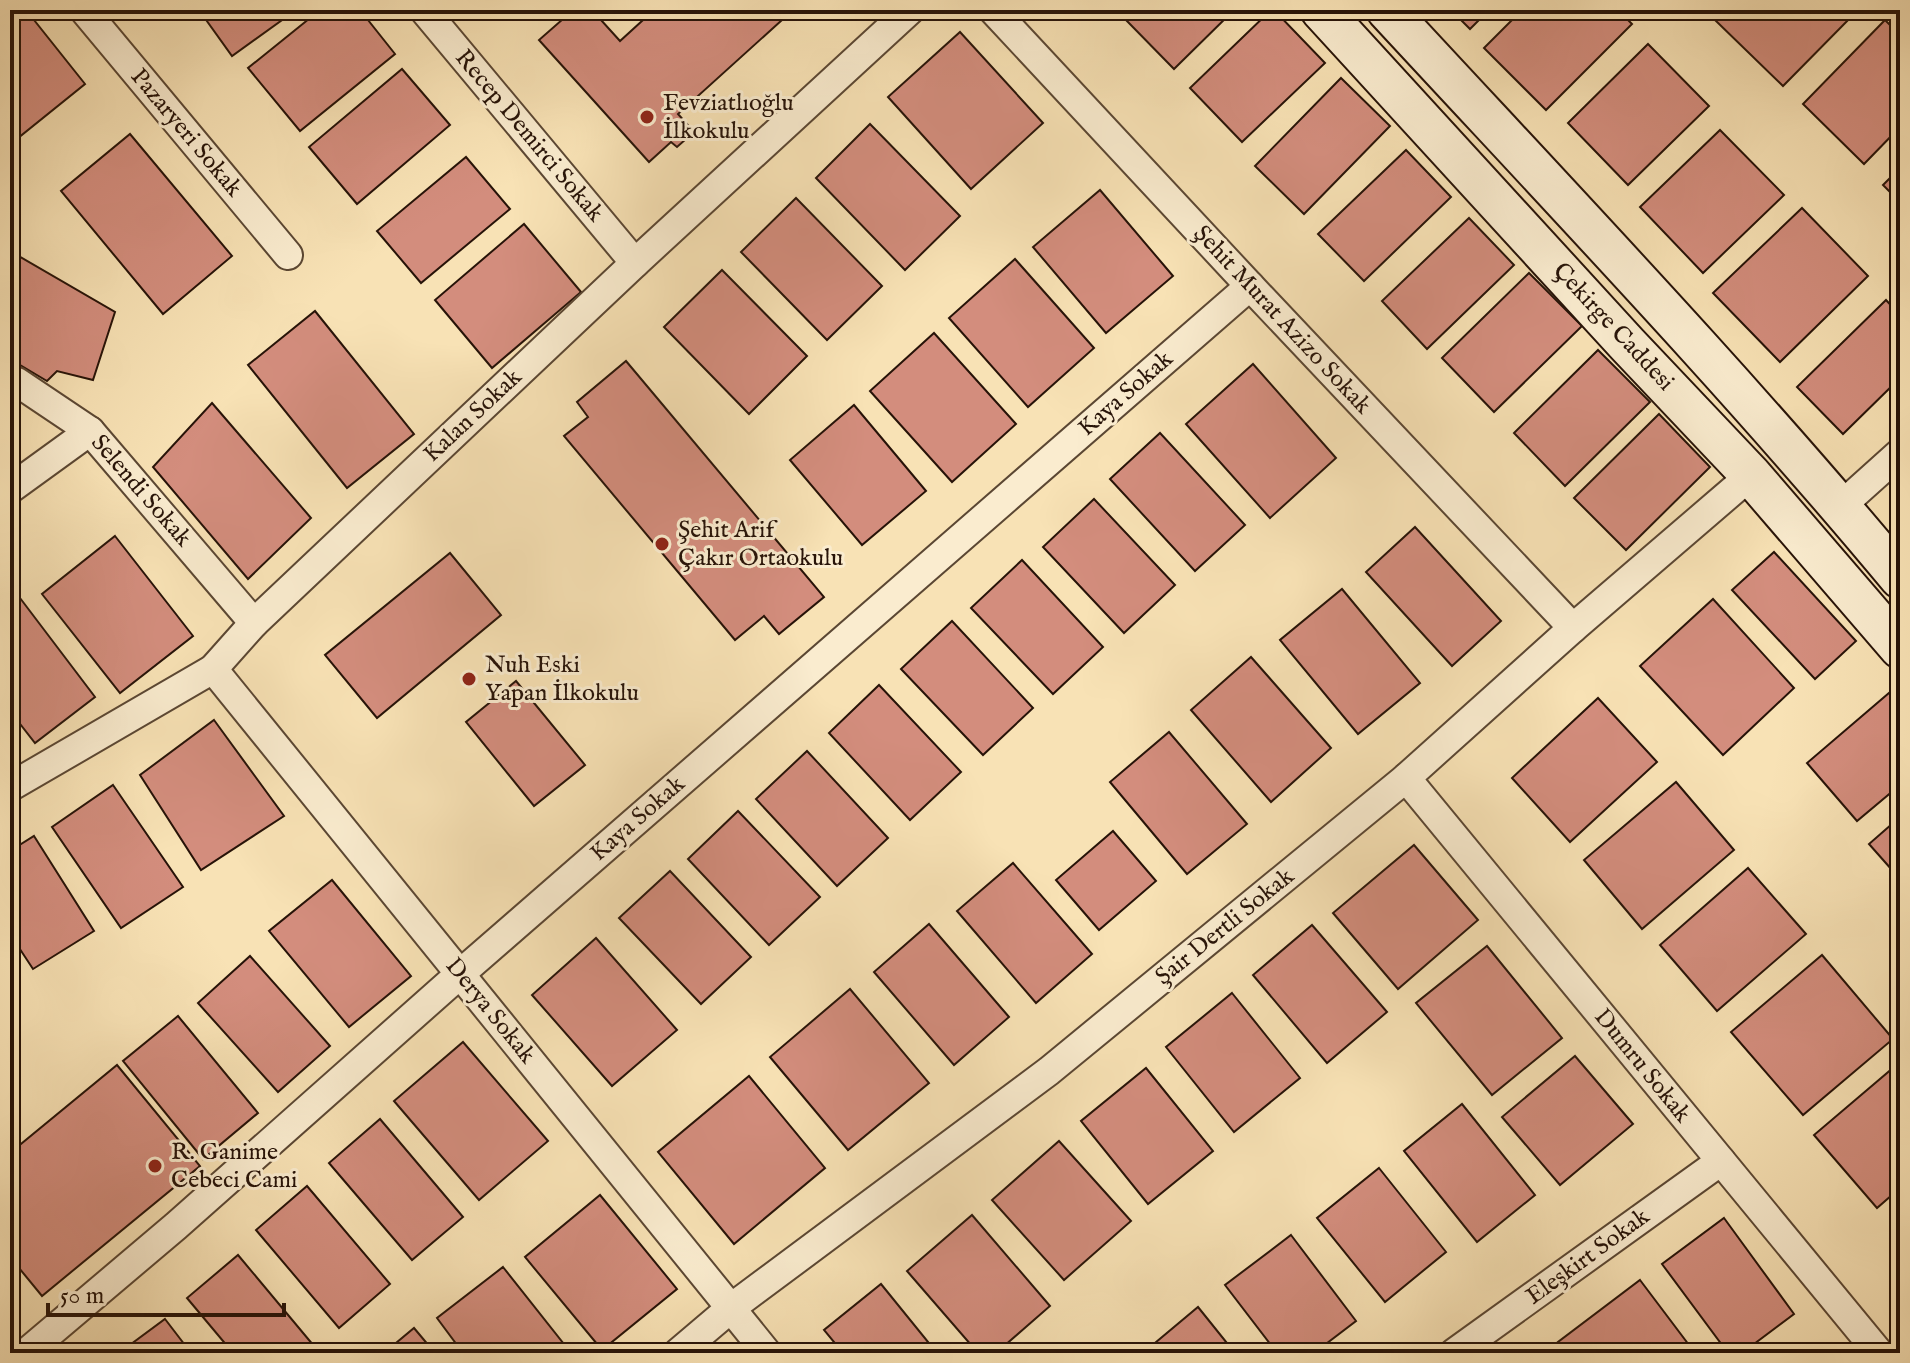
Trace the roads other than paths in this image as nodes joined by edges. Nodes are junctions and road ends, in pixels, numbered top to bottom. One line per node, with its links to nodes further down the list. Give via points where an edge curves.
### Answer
1 (84, 10): 7 (street, Pazaryeri Sokak)
2 (424, 10): 8 (street, Recep Demirci Sokak)
3 (910, 10): 8 (street, Kalan Sokak)
4 (993, 10): 9 (street, Şehit Murat Azizo Sokak)
5 (1321, 10): 13 (main road, Çekirge Caddesi)
6 (1387, 10): 15 (main road, Çekirge Caddesi)
7 (288, 255)
8 (635, 263): 17 (street, Kalan Sokak)
9 (1250, 286): 18 (street, Şehit Murat Azizo Sokak); 23 (street, Kaya Sokak)
10 (10, 379): 11 (street, Selendi Sokak)
11 (90, 431): 14 (street); 17 (street, Selendi Sokak)
12 (1900, 453): 15 (street)
13 (1751, 475): 18 (street, Şair Dertli Sokak); 19 (main road, Çekirge Caddesi)
14 (10, 489)
15 (1841, 506): 16 (main road, Çekirge Caddesi)
16 (1900, 578)
17 (254, 623): 20 (street, Kalan Sokak)
18 (1573, 628): 21 (street, Şair Dertli Sokak)
19 (1900, 648)
20 (213, 669): 22 (street, Kalan Sokak); 23 (street, Derya Sokak)
21 (1406, 778): 24 (street, Dumru Sokak); 25 (street, Şair Dertli Sokak, via 1049,1071)
22 (10, 787)
23 (460, 974): 25 (street, Derya Sokak); 26 (street, Kaya Sokak)
24 (1721, 1161): 29 (street, Eleşkirt Sokak); 30 (street, Dumru Sokak)
25 (731, 1308): 27 (street, Şair Dertli Sokak); 28 (street, Derya Sokak)
26 (26, 1353)
27 (678, 1353)
28 (767, 1353)
29 (1454, 1353)
30 (1879, 1353)

